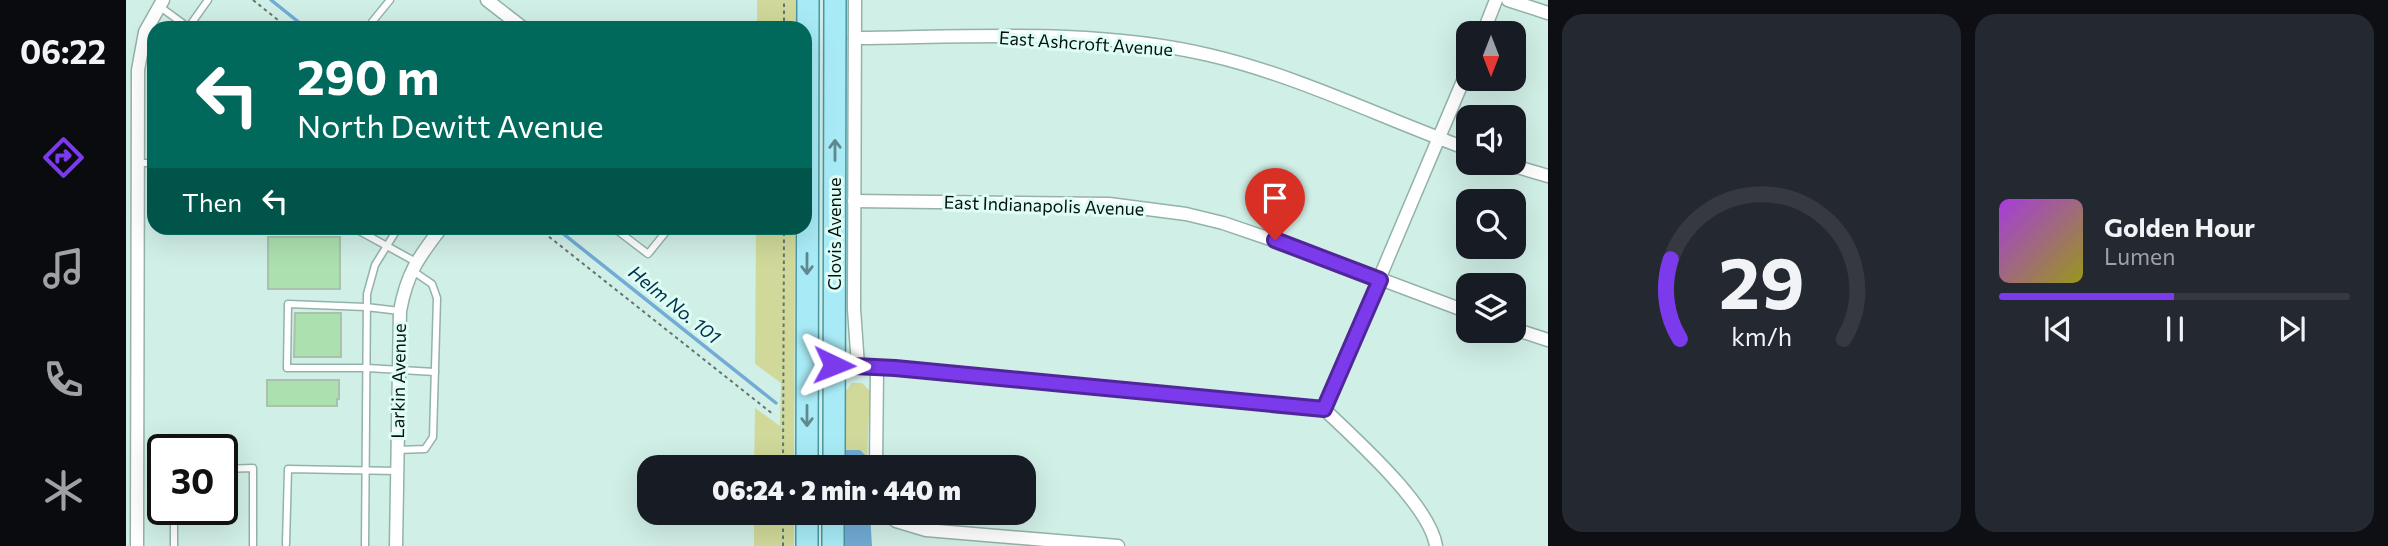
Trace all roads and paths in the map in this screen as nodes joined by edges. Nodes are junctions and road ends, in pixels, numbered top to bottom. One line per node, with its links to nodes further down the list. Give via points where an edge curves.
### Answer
1 (208, 0): 15 (lane)
2 (253, 0): 16 (path)
3 (390, 0): 17 (lane)
4 (487, 0): 18 (street)
5 (784, 0): 19 (path)
6 (808, 0): 20 (main road, Clovis Avenue, one-way to 20)
7 (835, 0): 49 (main road, Clovis Avenue, one-way to 7)
8 (855, 0): 22 (street)
9 (1496, 0): 21 (street)
10 (1508, 0): 12 (street)
11 (161, 3): 13 (street); 14 (lane)
12 (1548, 13)
13 (151, 21)
14 (180, 21)
15 (193, 21)
16 (279, 21)
17 (373, 21)
18 (514, 21)
19 (784, 21)
20 (808, 21)
21 (1488, 21)
22 (855, 38): 25 (street, East Ashcroft Avenue, via 1046,37 1169,47 1261,69); 31 (street)
23 (147, 47): 27 (street, via 138,70)
24 (1459, 91): 25 (street)
25 (1440, 139): 26 (street, East Ashcroft Avenue); 42 (street)
26 (1456, 145)
27 (137, 163): 28 (lane); 71 (street)
28 (147, 163)
29 (1526, 170): 30 (street)
30 (1548, 176)
31 (854, 201): 42 (street, East Indianapolis Avenue, via 1070,202 1152,208 1223,223); 50 (street)
32 (367, 235): 40 (lane)
33 (393, 235): 40 (lane)
34 (436, 235): 41 (street, Larkin Avenue)
35 (547, 235): 56 (path)
36 (623, 235): 37 (lane, via 648,254)
37 (663, 235)
38 (784, 235): 58 (path)
39 (807, 235): 48 (main road, Clovis Avenue, one-way to 48)
40 (386, 245): 41 (lane); 43 (lane, via 375,265)
41 (413, 266): 45 (street, Larkin Avenue); 54 (lane, via 428,279 437,298)
42 (1380, 280): 44 (street, East Indianapolis Avenue); 55 (street)
43 (366, 307): 45 (lane); 52 (lane); 52 (lane, via 288,304 287,368)
44 (1456, 308)
45 (400, 311): 53 (street, Larkin Avenue)
46 (1526, 333): 47 (street)
47 (1548, 340)
48 (807, 365): 49 (street); 59 (main road, Clovis Avenue, one-way to 59)
49 (834, 365): 50 (street); 60 (main road, Clovis Avenue)
50 (858, 366): 51 (street)
51 (877, 367): 55 (street); 61 (street)
52 (367, 368): 53 (lane); 63 (lane)
53 (398, 369): 54 (lane); 57 (street, Larkin Avenue)
54 (435, 372): 57 (lane, via 433,437 425,449)
55 (1324, 409): 80 (street, via 1408,494)
56 (774, 415)
57 (397, 450): 64 (street, Larkin Avenue)
58 (783, 455)
59 (807, 455)
60 (834, 455)
61 (876, 455)
62 (238, 468): 73 (lane, via 253,468)
63 (366, 471): 64 (lane); 70 (lane, via 288,469); 74 (lane)
64 (397, 471): 75 (street, Larkin Avenue)
65 (174, 525): 72 (lane)
66 (783, 525): 76 (path)
67 (807, 525): 77 (main road)
68 (834, 525): 78 (main road)
69 (909, 525): 79 (street)
70 (286, 544)
71 (136, 546)
72 (174, 546)
73 (253, 546)
74 (365, 546)
75 (396, 546)
76 (783, 546)
77 (807, 546)
78 (833, 546)
79 (1118, 546)
80 (1436, 546)

